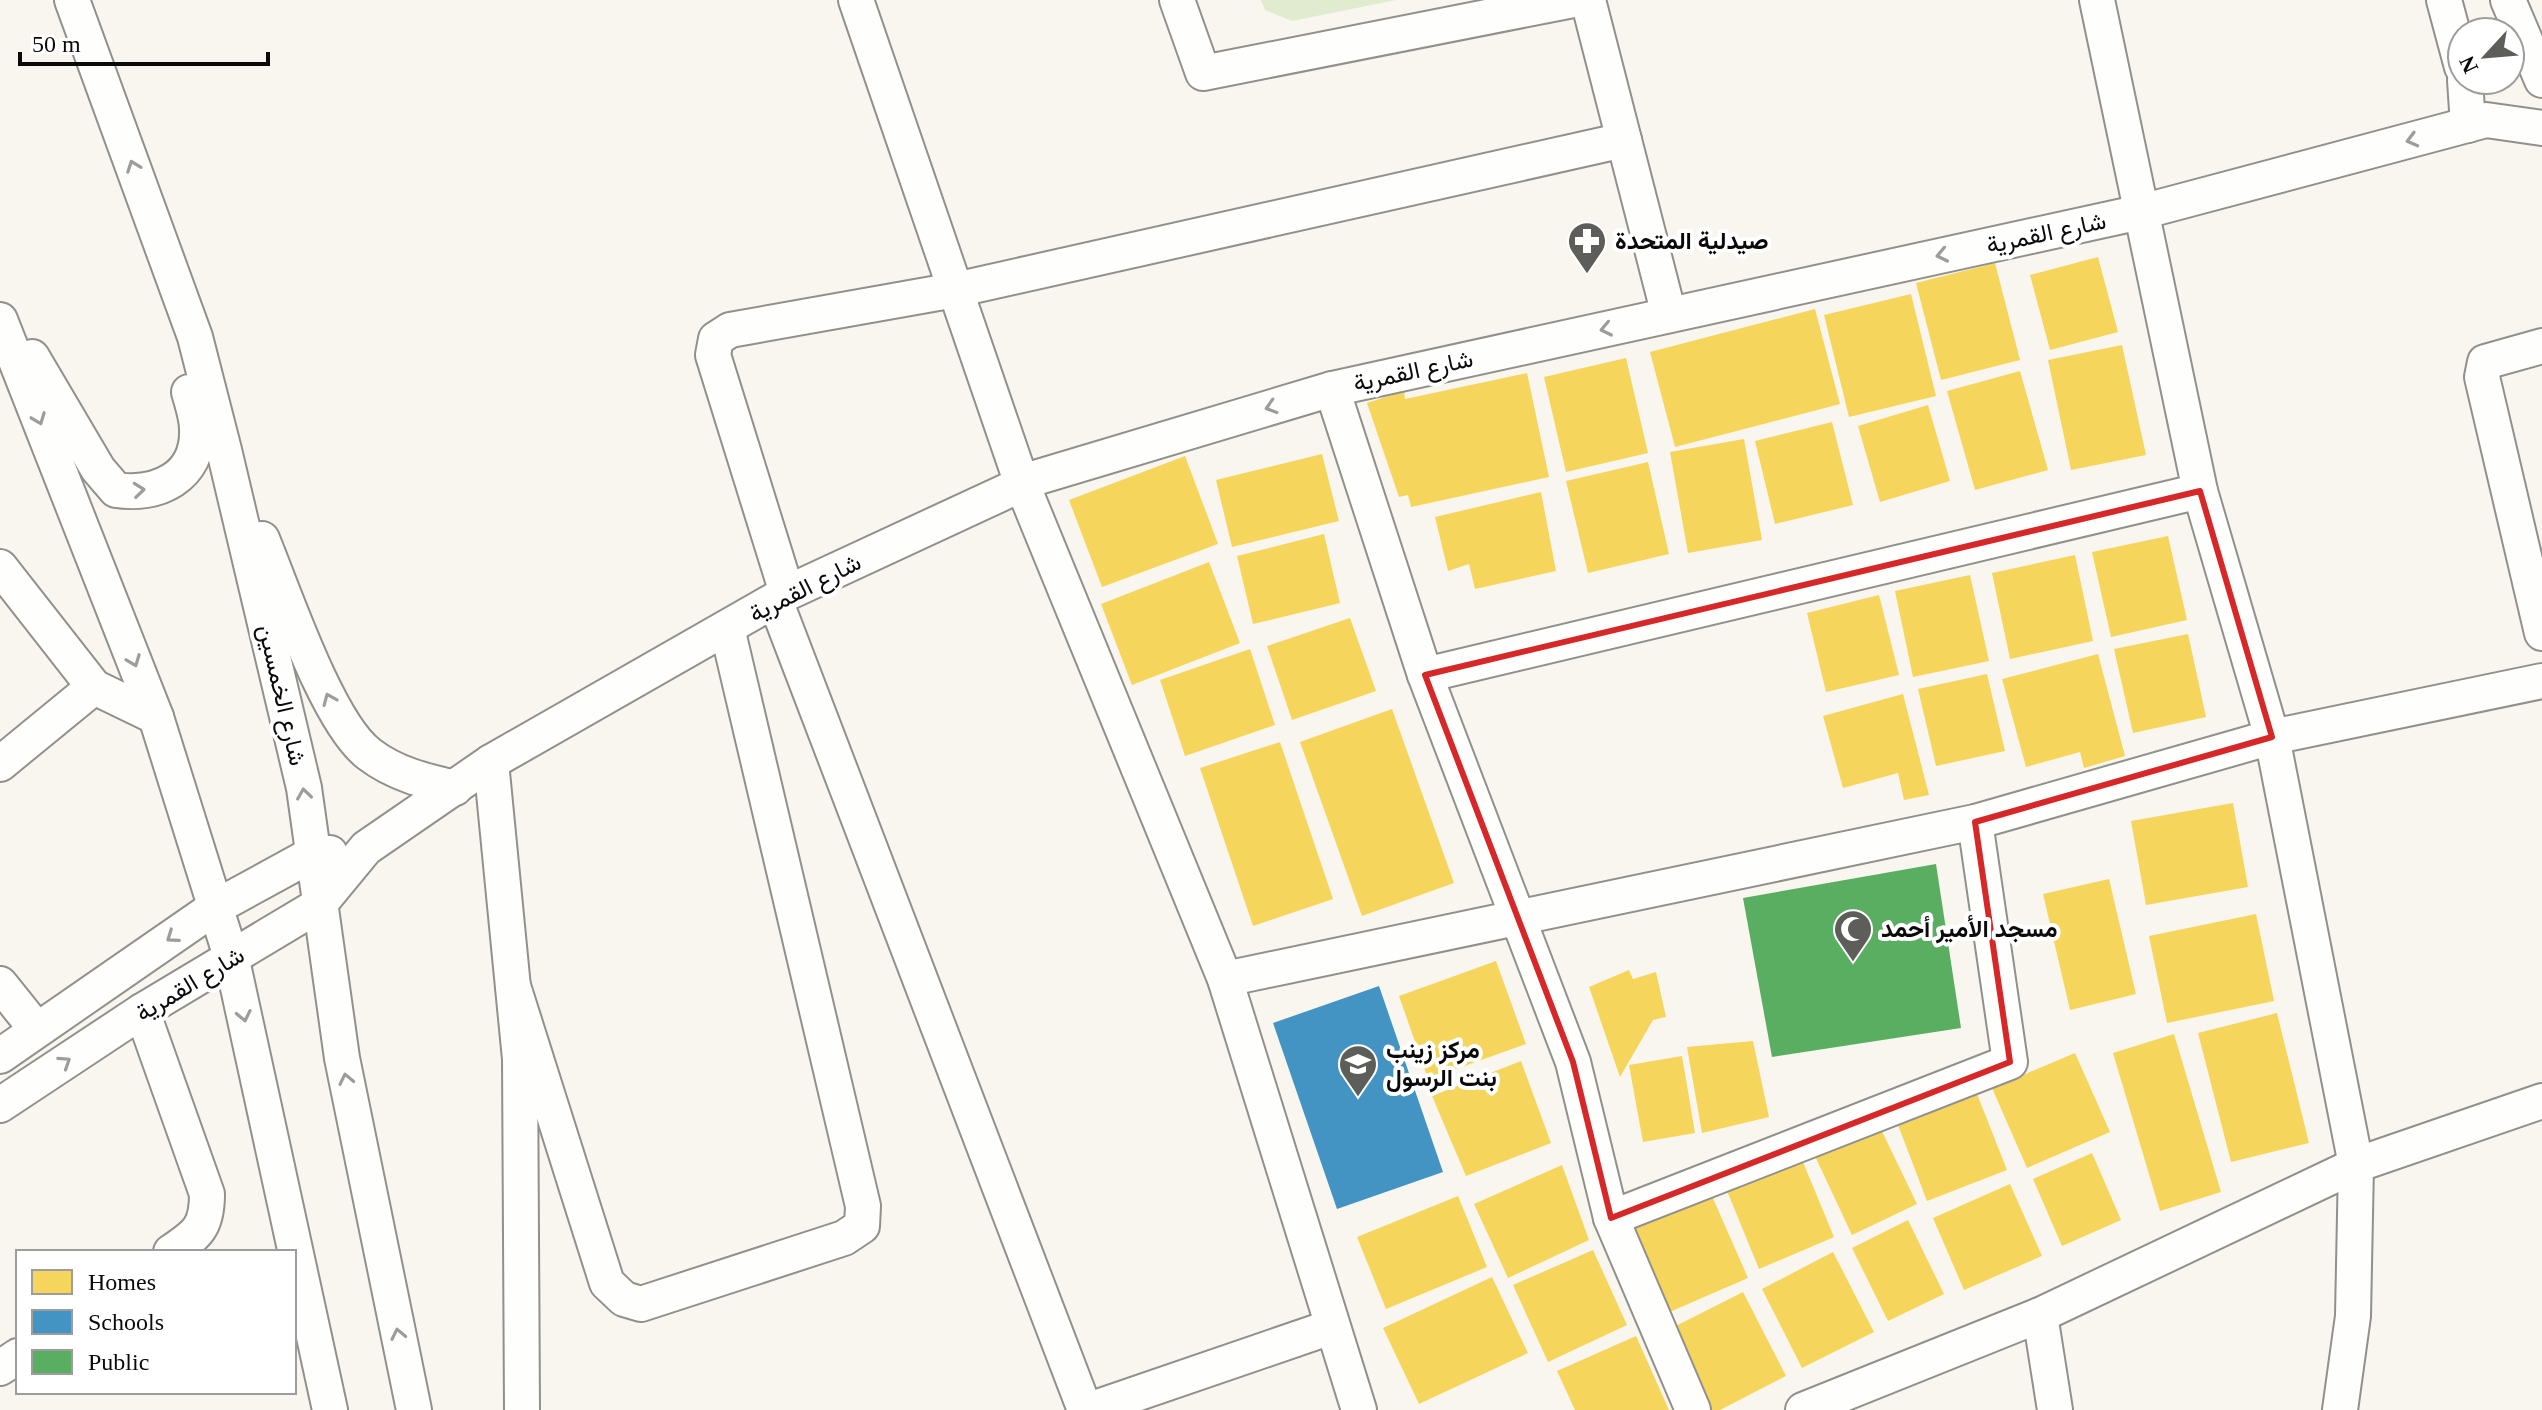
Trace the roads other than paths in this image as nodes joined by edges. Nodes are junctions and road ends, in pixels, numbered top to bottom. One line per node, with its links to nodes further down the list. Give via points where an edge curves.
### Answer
1 (72, 0): 15 (street, شارع الخمسين, one-way to 1)
2 (856, 0): 16 (street)
3 (1177, 0): 4 (street, via 1203,73)
4 (1573, 0)
5 (1588, 0): 13 (street)
6 (2097, 0): 14 (street)
7 (2508, 0): 8 (street)
8 (2532, 32): 9 (street)
9 (2542, 80)
10 (2466, 96): 11 (street)
11 (2468, 125): 12 (street, شارع القمرية, via 2486,120); 14 (street, شارع القمرية, one-way to 14)
12 (2542, 128)
13 (1624, 140): 16 (street); 18 (street)
14 (2141, 212): 18 (street, شارع القمرية, one-way to 18); 24 (street)
15 (150, 214): 17 (street, one-way to 15, via 98,469 116,490 140,493 167,484 184,472 198,429); 22 (street, شارع الخمسين, via 195,337)
16 (955, 290): 23 (street); 26 (street, via 730,330 716,339 713,355)
17 (0, 301)
18 (1669, 315): 21 (street, شارع القمرية, one-way to 21)
19 (0, 320): 32 (street, one-way to 32)
20 (2542, 346): 28 (street, via 2496,356 2485,362 2482,377)
21 (1332, 389): 23 (street, شارع القمرية, one-way to 23); 29 (street)
22 (224, 450): 36 (street, one-way to 22, via 407,776 368,753 335,712); 39 (street, شارع الخمسين, one-way to 22, via 304,788)
23 (1022, 484): 26 (street, شارع القمرية); 44 (street)
24 (2200, 491): 29 (street); 33 (street)
25 (0, 567): 31 (street)
26 (781, 597): 27 (street, شارع القمرية); 63 (street)
27 (727, 628): 34 (street, شارع القمرية); 46 (street, via 860,1191 862,1226 844,1238 641,1304 624,1299 607,1283)
28 (2542, 633)
29 (1425, 675): 42 (street)
30 (2542, 681): 33 (street)
31 (94, 687): 32 (street); 35 (street)
32 (156, 717): 41 (street)
33 (2272, 737): 37 (street); 52 (street)
34 (491, 762): 36 (street, شارع القمرية); 46 (street)
35 (0, 764)
36 (455, 788): 38 (street, شارع القمرية)
37 (1975, 822): 42 (street); 53 (street, via 2010,1062)
38 (366, 848): 39 (street, شارع القمرية); 40 (street, شارع القمرية)
39 (311, 855): 40 (street, شارع الخمسين); 41 (street)
40 (319, 905): 43 (street, شارع القمرية); 61 (street, شارع الخمسين, one-way to 40, via 342,1058)
41 (214, 908): 43 (street); 48 (street, one-way to 48)
42 (1517, 918): 44 (street); 53 (street, via 1573,1062)
43 (232, 960): 47 (street, شارع القمرية); 55 (street, one-way to 55)
44 (1225, 979): 58 (street)
45 (0, 984): 48 (street)
46 (513, 986): 62 (street, via 520,1059)
47 (142, 1011): 51 (street, شارع القمرية, one-way to 47); 54 (street, via 207,1194 207,1219)
48 (37, 1030): 49 (street)
49 (0, 1056)
50 (2542, 1101): 52 (street)
51 (0, 1105)
52 (2356, 1165): 57 (street); 67 (street, via 2353,1316)
53 (1611, 1218): 65 (street)
54 (174, 1250)
55 (295, 1250)
56 (296, 1254): 60 (street, one-way to 60)
57 (2040, 1315): 59 (street); 66 (street)
58 (1331, 1327): 63 (street); 64 (street)
59 (1816, 1408)
60 (330, 1410)
61 (414, 1410)
62 (522, 1410)
63 (1087, 1410)
64 (1359, 1410)
65 (1693, 1410)
66 (2055, 1410)
67 (2340, 1410)

